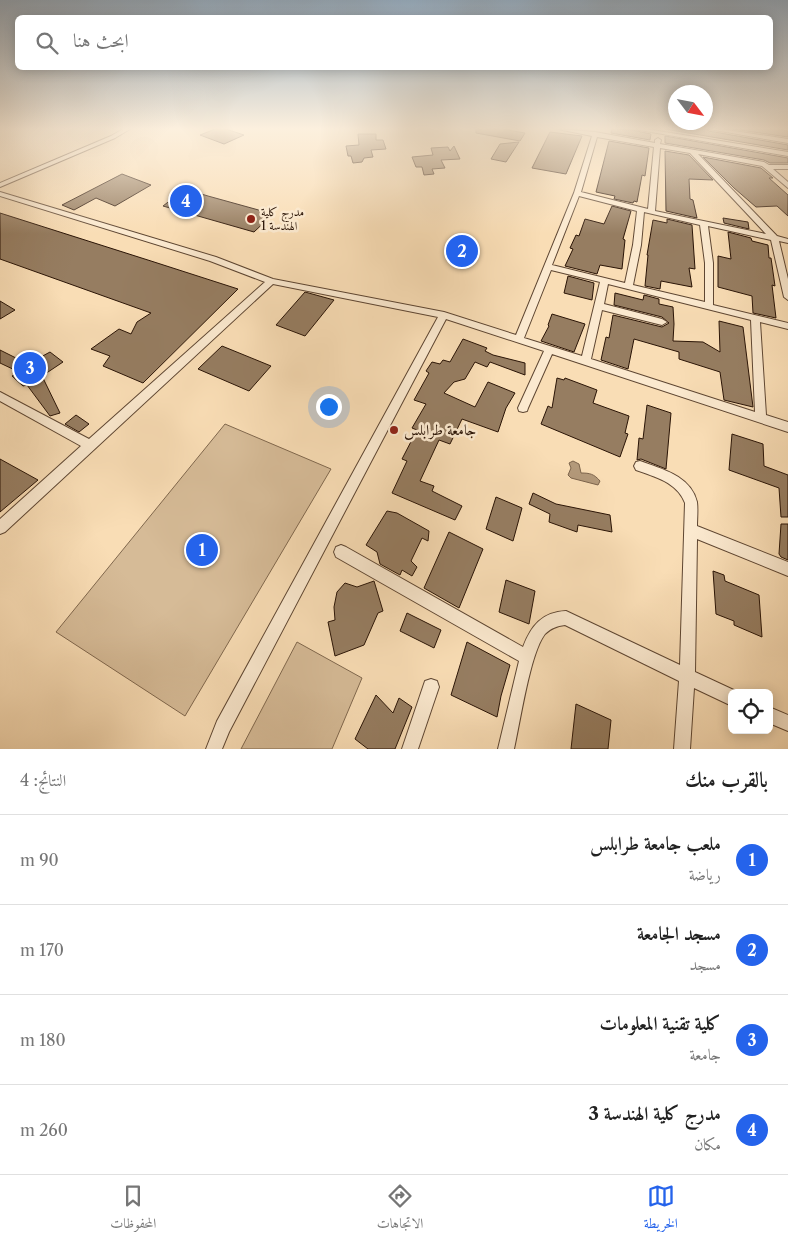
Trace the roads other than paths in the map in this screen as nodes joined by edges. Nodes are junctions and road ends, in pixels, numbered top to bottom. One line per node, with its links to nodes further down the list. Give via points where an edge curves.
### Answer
1 (49, 164): 8 (street)
2 (586, 164): 11 (street)
3 (655, 164): 13 (street)
4 (703, 164): 15 (street)
5 (755, 164): 6 (street)
6 (766, 166): 7 (street); 9 (street)
7 (788, 167)
8 (0, 185)
9 (788, 186)
10 (0, 194): 18 (street, via 214,259)
11 (576, 194): 12 (street); 17 (street)
12 (641, 208): 13 (street); 20 (street)
13 (651, 212): 14 (street)
14 (704, 224): 15 (street); 23 (street, via 709,263)
15 (775, 239): 16 (street); 21 (street)
16 (788, 242)
17 (549, 267): 19 (street); 28 (street)
18 (271, 281): 24 (street); 35 (street)
19 (605, 281): 20 (street); 22 (street)
20 (628, 287): 23 (street)
21 (788, 297)
22 (600, 306): 26 (street); 30 (street)
23 (709, 307): 25 (street)
24 (444, 315): 28 (street); 47 (street)
25 (755, 319): 27 (street); 33 (street)
26 (662, 322)
27 (788, 326)
28 (519, 339): 29 (street)
29 (549, 350): 30 (street); 32 (street)
30 (585, 362): 33 (street)
31 (0, 396): 35 (street)
32 (523, 408)
33 (761, 418): 34 (street)
34 (788, 427)
35 (89, 444): 37 (street)
36 (640, 466): 38 (street, via 675,480 688,492)
37 (0, 528)
38 (690, 530): 40 (street); 42 (street)
39 (341, 552): 41 (street)
40 (788, 569)
41 (527, 657): 42 (street, via 537,631 557,618 566,618); 49 (street)
42 (687, 678): 44 (street); 50 (street)
43 (431, 687): 48 (street)
44 (728, 696)
45 (773, 717): 46 (street)
46 (788, 723)
47 (214, 749)
48 (410, 749)
49 (506, 749)
50 (682, 749)

